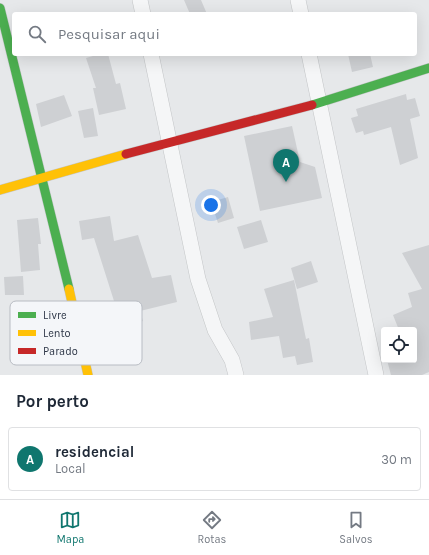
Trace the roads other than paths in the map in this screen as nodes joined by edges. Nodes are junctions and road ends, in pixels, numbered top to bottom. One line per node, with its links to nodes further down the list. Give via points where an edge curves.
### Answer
1 (140, 0): 4 (street)
2 (298, 0): 5 (street)
3 (0, 8): 11 (street)
4 (143, 12)
5 (301, 12)
6 (151, 56): 10 (street)
7 (309, 56): 9 (street)
8 (429, 68): 9 (street)
9 (319, 103): 10 (street); 17 (street)
10 (169, 142): 11 (street); 16 (street, via 198,279 215,330 232,360)
11 (41, 177): 12 (street); 13 (street)
12 (0, 190)
13 (72, 301)
14 (86, 365): 15 (street)
15 (88, 375)
16 (236, 375)
17 (376, 375)

